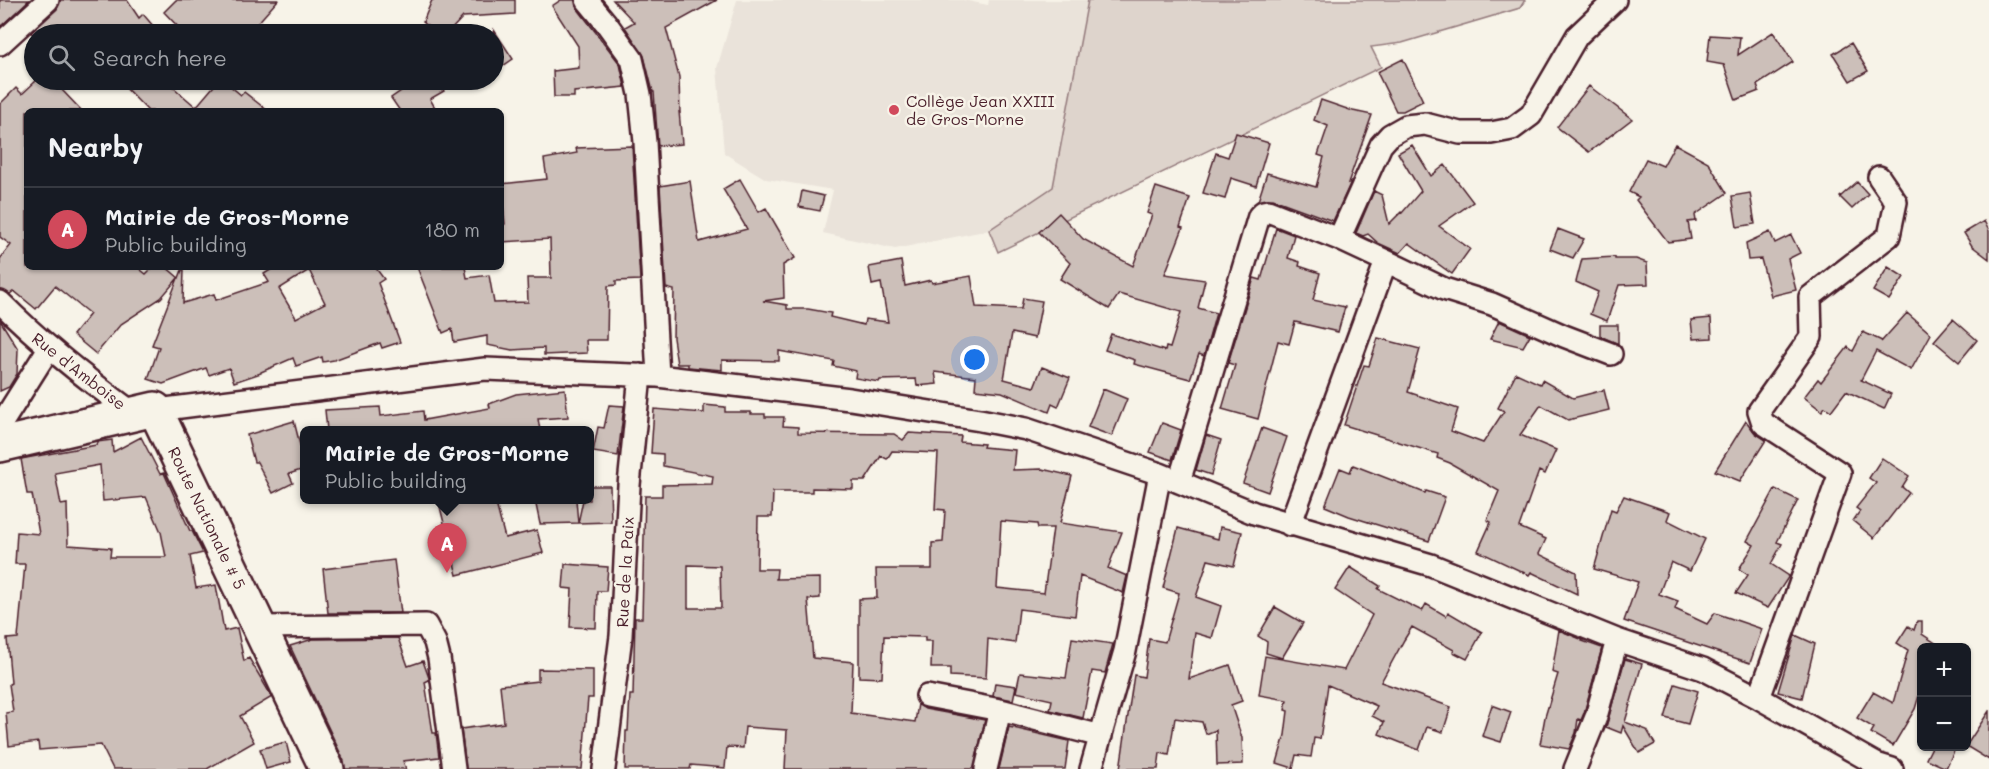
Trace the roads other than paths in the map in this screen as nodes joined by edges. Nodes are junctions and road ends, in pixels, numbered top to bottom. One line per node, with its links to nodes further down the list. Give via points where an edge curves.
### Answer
1 (48, 0): 4 (street)
2 (587, 0): 11 (street, Rue de la Paix, via 632,59 640,94 645,142)
3 (1616, 0): 6 (street, via 1577,36 1531,115 1512,129 1460,133 1425,124 1406,126 1390,135)
4 (0, 44)
5 (1879, 177): 20 (street, via 1896,202 1889,236 1810,297 1811,337 1759,411 1763,423 1840,473)
6 (1339, 239): 7 (street); 15 (street, via 1268,211 1259,216)
7 (1386, 261): 10 (street, via 1444,289 1492,304); 16 (street)
8 (0, 302): 9 (street, Rue d'Amboise)
9 (49, 348): 12 (street, Rue d'Amboise); 13 (street)
10 (1611, 354)
11 (649, 375): 12 (street, via 485,369); 15 (street, via 850,399 1026,429); 26 (street, Rue de la Paix, via 629,485 621,636)
12 (133, 413): 14 (main road, Route Nationale # 5); 17 (main road, Route Nationale # 5, via 155,409)
13 (0, 426)
14 (0, 445)
15 (1169, 478): 16 (street); 22 (street)
16 (1290, 525): 18 (street, via 1431,566)
17 (259, 627): 24 (main road, Route Nationale # 5); 25 (street, via 426,625 440,658)
18 (1617, 640): 20 (street, via 1703,669); 29 (street, via 1596,717)
19 (927, 696): 21 (street)
20 (1759, 698): 23 (street)
21 (1000, 710): 22 (street); 27 (street)
22 (1101, 736): 28 (street)
23 (1881, 767)
24 (327, 769)
25 (454, 769)
26 (604, 769)
27 (986, 769)
28 (1091, 769)
29 (1575, 769)

